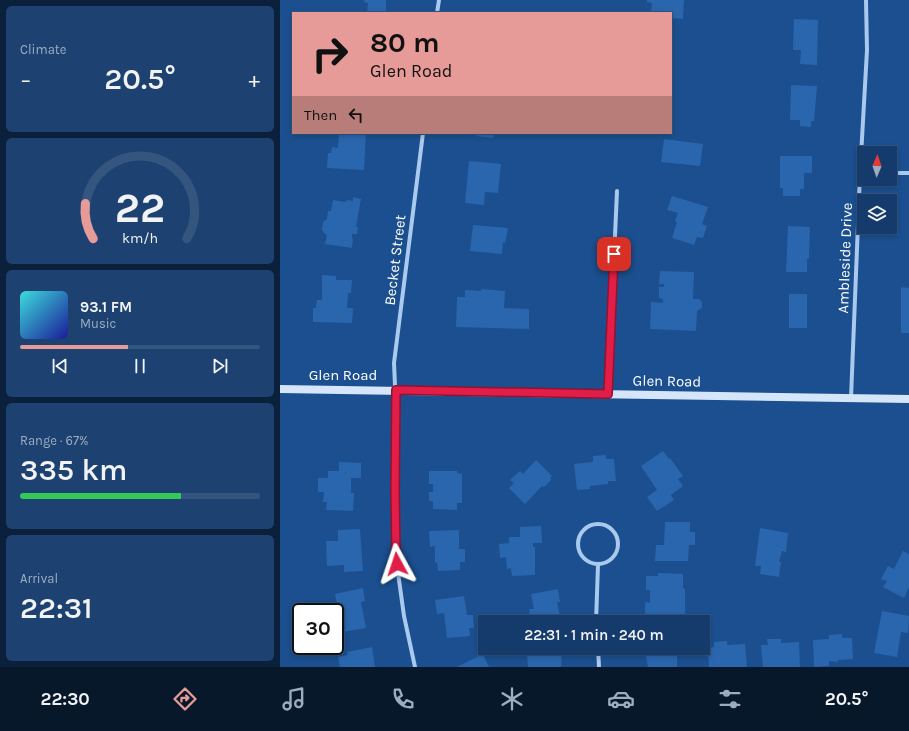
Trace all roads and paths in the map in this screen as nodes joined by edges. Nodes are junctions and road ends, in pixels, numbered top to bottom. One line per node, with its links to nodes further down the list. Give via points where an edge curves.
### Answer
1 (439, 0): 3 (street)
2 (866, 0): 5 (street, Ambleside Drive)
3 (437, 12)
4 (422, 134): 11 (street, Becket Street, via 394,363)
5 (863, 146)
6 (897, 173): 7 (street)
7 (909, 173)
8 (861, 186): 13 (street, Ambleside Drive)
9 (617, 191): 12 (street)
10 (280, 389): 11 (main road, Glen Road)
11 (396, 390): 12 (main road, Glen Road); 18 (street, Becket Street, via 396,551 404,616)
12 (608, 394): 13 (main road, Glen Road)
13 (851, 398): 14 (main road, Glen Road)
14 (909, 399)
15 (598, 565): 15 (street, via 607,563 618,549 614,531 598,523 582,531 578,540 578,549 582,557 589,563); 16 (street)
16 (596, 615)
17 (598, 655): 19 (street)
18 (415, 667)
19 (599, 667)

